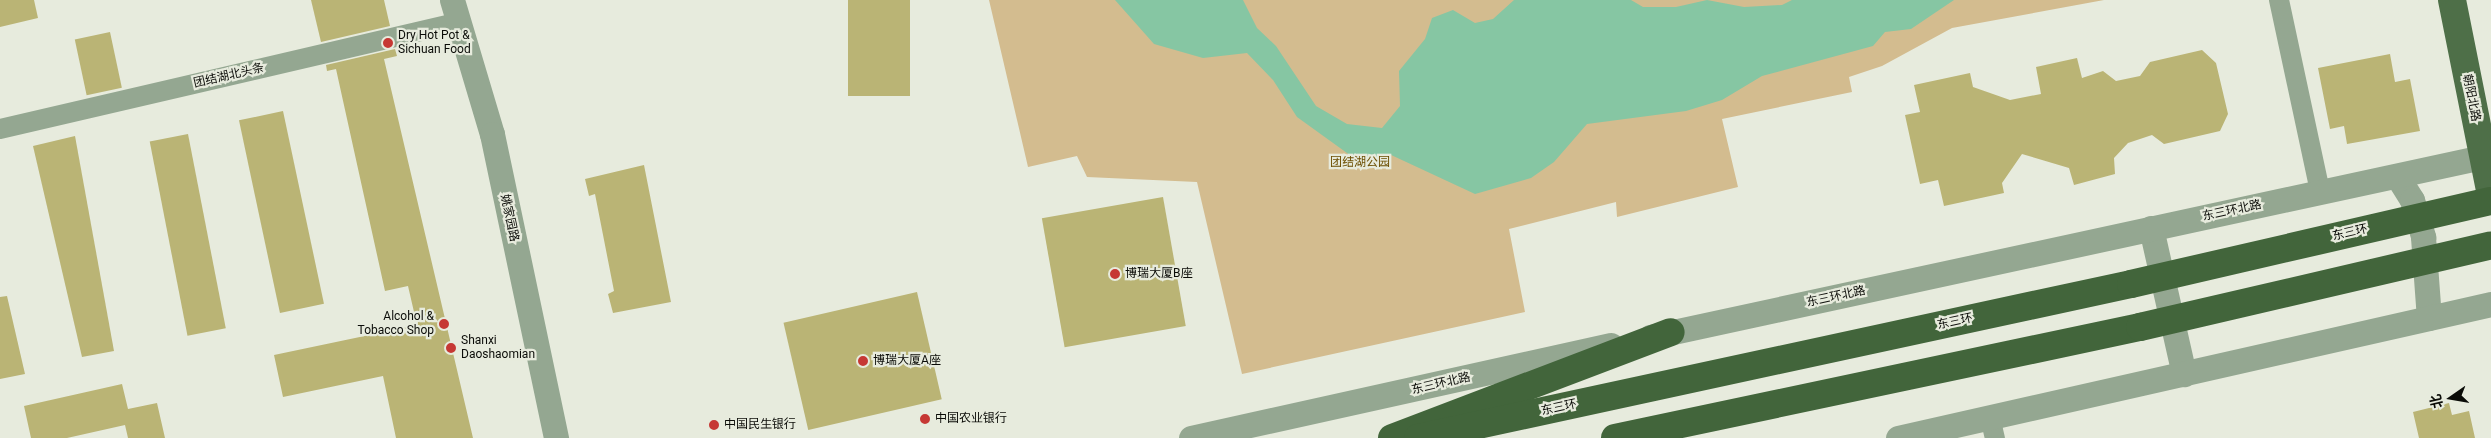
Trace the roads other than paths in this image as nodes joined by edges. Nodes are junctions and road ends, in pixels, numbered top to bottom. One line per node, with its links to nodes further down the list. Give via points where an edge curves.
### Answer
1 (2279, 0): 7 (street)
2 (2452, 0): 5 (main road, 朝阳北路)
3 (455, 11): 4 (street, 团结湖北头条); 17 (street, 姚家园路, via 492,134)
4 (0, 129)
5 (2487, 156): 6 (street, 东三环北路); 8 (main road, 朝阳北路)
6 (2397, 176): 7 (street, 东三环北路); 13 (street, via 2412,200 2423,237)
7 (2320, 192): 10 (street, 东三环北路)
8 (2491, 195)
9 (2491, 201): 20 (highway, 东三环, bridge, via 2131,284)
10 (2151, 228): 14 (street, 东三环北路); 15 (street)
11 (2491, 245): 21 (highway, bridge, via 2140,327)
12 (2491, 304): 13 (street)
13 (2429, 318): 15 (street)
14 (1671, 332): 18 (street, 东三环北路); 19 (highway)
15 (2184, 374): 16 (street)
16 (1992, 428): 22 (street)
17 (556, 438)
18 (1191, 438)
19 (1392, 438)
20 (1418, 438)
21 (1615, 438)
22 (1898, 438)

